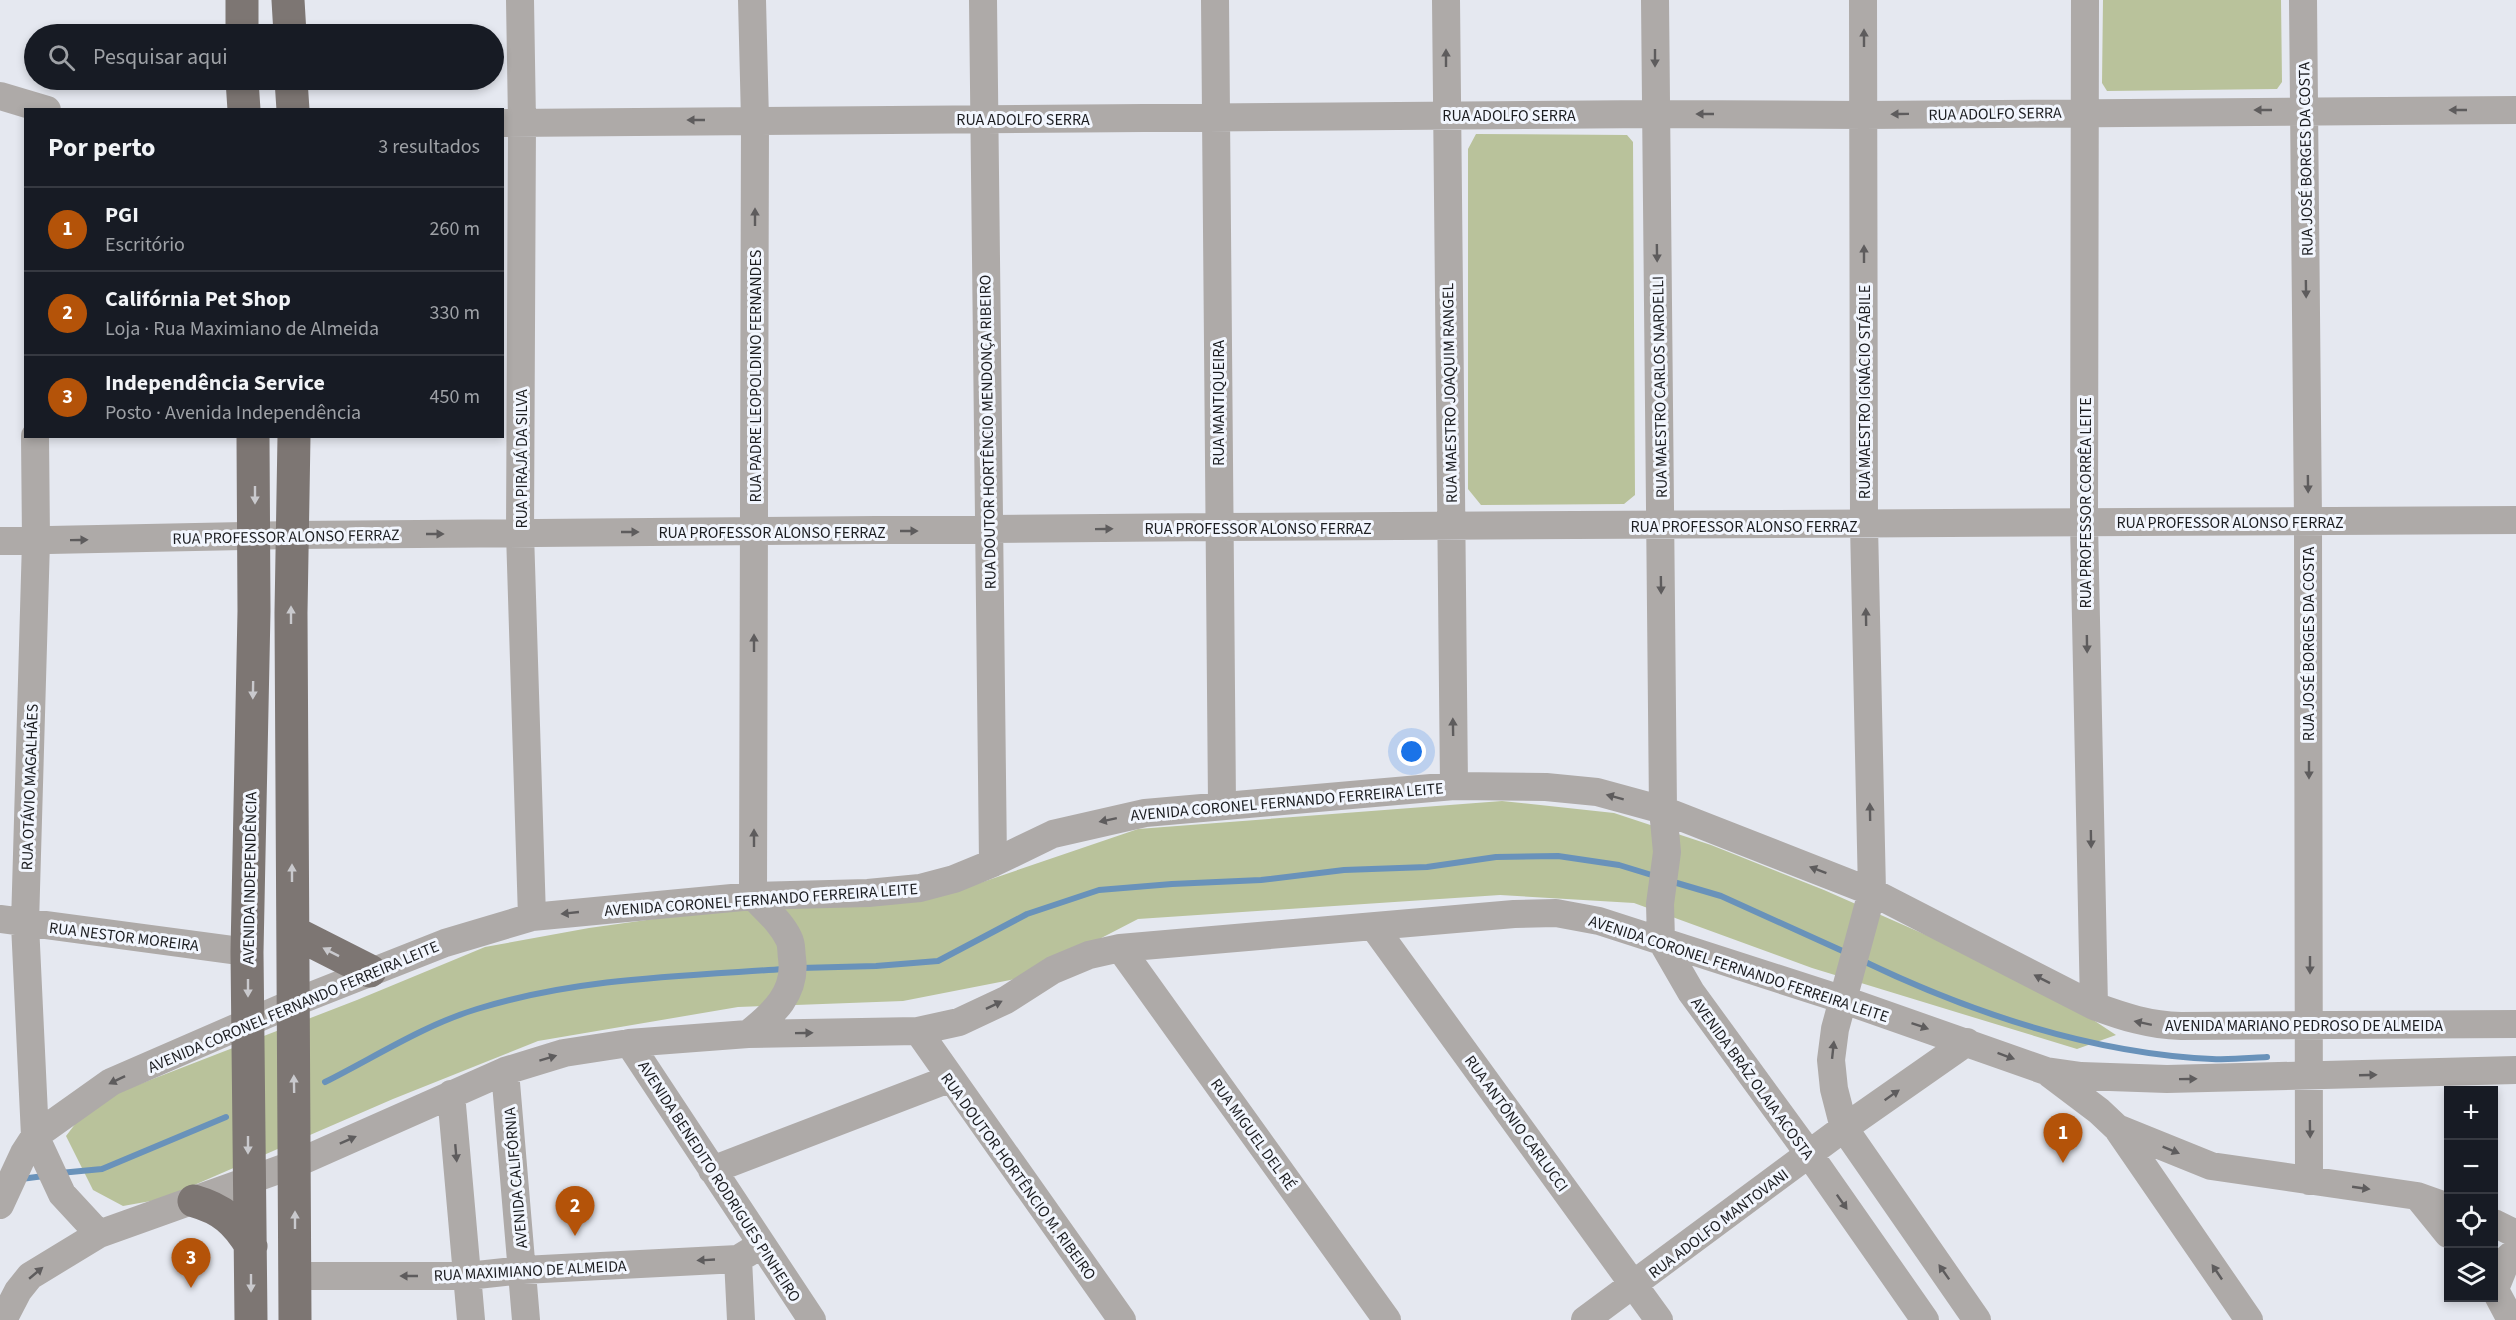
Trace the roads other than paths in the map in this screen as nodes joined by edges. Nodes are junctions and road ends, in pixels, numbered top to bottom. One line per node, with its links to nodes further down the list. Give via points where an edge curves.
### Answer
1 (242, 0): 12 (main road)
2 (288, 0): 13 (main road)
3 (520, 0): 29 (street, RUA PIRAJÁ DA SILVA)
4 (752, 0): 27 (street, RUA PADRE LEOPOLDINO FERNANDES)
5 (983, 0): 28 (street, RUA DOUTOR HORTÊNCIO MENDONÇA RIBEIRO)
6 (1215, 0): 26 (street, RUA MANTIQUEIRA)
7 (1446, 0): 25 (street, RUA MAESTRO JOAQUIM RANGEL, one-way to 7)
8 (1655, 0): 23 (street, RUA MAESTRO CARLOS NARDELLI, one-way to 23)
9 (1863, 0): 24 (street, RUA MAESTRO IGNÁCIO STÁBILE, one-way to 9)
10 (2085, 0): 22 (street, RUA PROFESSOR CORRÊA LEITE)
11 (2303, 0): 20 (street, RUA JOSÉ BORGES DA COSTA)
12 (242, 24)
13 (289, 24)
14 (243, 90): 18 (main road)
15 (291, 90): 19 (main road)
16 (0, 96): 17 (street)
17 (36, 108)
18 (244, 108)
19 (292, 108)
20 (2304, 110): 21 (street, RUA ADOLFO SERRA, one-way to 20); 22 (street, RUA ADOLFO SERRA, one-way to 22); 34 (street, RUA JOSÉ BORGES DA COSTA, one-way to 34)
21 (2516, 110)
22 (2085, 112): 24 (street, RUA ADOLFO SERRA, one-way to 24); 35 (street, RUA PROFESSOR CORRÊA LEITE)
23 (1655, 114): 24 (street, RUA ADOLFO SERRA, one-way to 23); 25 (street, RUA ADOLFO SERRA); 37 (street, RUA MAESTRO CARLOS NARDELLI, one-way to 37)
24 (1864, 114): 36 (street, RUA MAESTRO IGNÁCIO STÁBILE, one-way to 24)
25 (1446, 115): 26 (street, RUA ADOLFO SERRA); 39 (street, RUA MAESTRO JOAQUIM RANGEL)
26 (1216, 117): 28 (street, RUA ADOLFO SERRA); 38 (street, RUA MANTIQUEIRA)
27 (754, 120): 28 (street, RUA ADOLFO SERRA); 29 (street, RUA ADOLFO SERRA, one-way to 29); 41 (street, RUA PADRE LEOPOLDINO FERNANDES, one-way to 27)
28 (984, 120): 40 (street, RUA DOUTOR HORTÊNCIO MENDONÇA RIBEIRO)
29 (512, 122): 42 (street, RUA PIRAJÁ DA SILVA)
30 (35, 438): 46 (street, RUA OTÁVIO MAGALHÃES)
31 (254, 438): 44 (main road, AVENIDA INDEPENDÊNCIA, one-way to 44)
32 (294, 438): 43 (main road)
33 (2516, 520): 34 (street, RUA PROFESSOR ALONSO FERRAZ)
34 (2308, 522): 35 (street, RUA PROFESSOR ALONSO FERRAZ); 66 (street, RUA JOSÉ BORGES DA COSTA, one-way to 66)
35 (2084, 523): 36 (street, RUA PROFESSOR ALONSO FERRAZ); 63 (street, RUA PROFESSOR CORRÊA LEITE, one-way to 63)
36 (1864, 525): 37 (street, RUA PROFESSOR ALONSO FERRAZ); 51 (street, RUA MAESTRO IGNÁCIO STÁBILE, one-way to 36)
37 (1661, 526): 39 (street, RUA PROFESSOR ALONSO FERRAZ); 49 (street, RUA MAESTRO CARLOS NARDELLI, one-way to 49)
38 (1219, 527): 39 (street, RUA PROFESSOR ALONSO FERRAZ); 40 (street, RUA PROFESSOR ALONSO FERRAZ, one-way to 38); 48 (street, RUA MANTIQUEIRA)
39 (1451, 528): 47 (street, RUA MAESTRO JOAQUIM RANGEL, one-way to 39)
40 (988, 530): 41 (street, RUA PROFESSOR ALONSO FERRAZ, one-way to 40); 50 (street, RUA DOUTOR HORTÊNCIO MENDONÇA RIBEIRO)
41 (755, 531): 42 (street, RUA PROFESSOR ALONSO FERRAZ, one-way to 41); 52 (street, RUA PADRE LEOPOLDINO FERNANDES, one-way to 41)
42 (520, 533): 43 (street, RUA PROFESSOR ALONSO FERRAZ, one-way to 42); 53 (street, RUA PIRAJÁ DA SILVA)
43 (293, 535): 44 (street, RUA PROFESSOR ALONSO FERRAZ); 56 (main road, one-way to 43)
44 (255, 537): 46 (street, RUA PROFESSOR ALONSO FERRAZ, one-way to 44); 59 (main road, AVENIDA INDEPENDÊNCIA, one-way to 59)
45 (0, 541): 46 (street, RUA PROFESSOR ALONSO FERRAZ)
46 (36, 541): 54 (street, RUA OTÁVIO MAGALHÃES)
47 (1454, 786): 48 (street, AVENIDA CORONEL FERNANDO FERREIRA LEITE); 49 (street, AVENIDA CORONEL FERNANDO FERREIRA LEITE, one-way to 47, via 1598,792)
48 (1222, 805): 50 (street, AVENIDA CORONEL FERNANDO FERREIRA LEITE, one-way to 50, via 1101,821 1053,834)
49 (1664, 810): 51 (street, AVENIDA CORONEL FERNANDO FERREIRA LEITE, one-way to 49); 57 (street, AVENIDA BRÁZ OLAIA ACOSTA, via 1667,852 1660,904)
50 (993, 863): 52 (street, AVENIDA CORONEL FERNANDO FERREIRA LEITE, via 920,888)
51 (1872, 892): 61 (street); 63 (street, AVENIDA CORONEL FERNANDO FERREIRA LEITE, one-way to 51)
52 (753, 897): 53 (street, AVENIDA CORONEL FERNANDO FERREIRA LEITE, one-way to 53); 68 (street, via 776,919 790,941 794,968 787,994 771,1016)
53 (532, 917): 60 (street, AVENIDA CORONEL FERNANDO FERREIRA LEITE)
54 (13, 922): 59 (street, RUA NESTOR MOREIRA); 79 (street, RUA OTÁVIO MAGALHÃES)
55 (1374, 927): 57 (street, AVENIDA CORONEL FERNANDO FERREIRA LEITE, via 1556,913); 58 (street, AVENIDA CORONEL FERNANDO FERREIRA LEITE); 100 (street, RUA ANTÔNIO CARLUCCI)
56 (293, 932): 60 (main road, one-way to 56); 62 (main road)
57 (1661, 940): 61 (street, AVENIDA CORONEL FERNANDO FERREIRA LEITE); 80 (street, AVENIDA BRÁZ OLAIA ACOSTA, via 1691,992)
58 (1120, 948): 67 (street, AVENIDA CORONEL FERNANDO FERREIRA LEITE, one-way to 58, via 959,1022 1005,1000 1053,970 1089,955); 110 (street, RUA MIGUEL DEL RÉ)
59 (247, 952): 64 (main road, AVENIDA INDEPENDÊNCIA, one-way to 64)
60 (370, 971): 62 (street, AVENIDA CORONEL FERNANDO FERREIRA LEITE)
61 (1844, 1000): 69 (street, AVENIDA CORONEL FERNANDO FERREIRA LEITE, one-way to 69); 77 (street, one-way to 61, via 1834,1089 1832,1060 1835,1029)
62 (293, 1003): 64 (street, AVENIDA CORONEL FERNANDO FERREIRA LEITE); 81 (main road, one-way to 62)
63 (2094, 1006): 66 (street, AVENIDA MARIANO PEDROSO DE ALMEIDA, one-way to 63, via 2155,1026)
64 (248, 1024): 79 (street, AVENIDA CORONEL FERNANDO FERREIRA LEITE, one-way to 79, via 111,1082); 84 (main road, AVENIDA INDEPENDÊNCIA, one-way to 84)
65 (2516, 1024): 66 (street, AVENIDA MARIANO PEDROSO DE ALMEIDA)
66 (2310, 1026): 74 (street, RUA JOSÉ BORGES DA COSTA)
67 (918, 1031): 68 (street, AVENIDA CORONEL FERNANDO FERREIRA LEITE, one-way to 67); 75 (street, RUA DOUTOR HORTÊNCIO M. RIBEIRO)
68 (748, 1034): 70 (street, AVENIDA CORONEL FERNANDO FERREIRA LEITE)
69 (1967, 1042): 73 (street, AVENIDA CORONEL FERNANDO FERREIRA LEITE, one-way to 73); 77 (street, RUA ADOLFO MANTOVANI, one-way to 69)
70 (629, 1043): 72 (street, AVENIDA CORONEL FERNANDO FERREIRA LEITE, one-way to 70, via 564,1053); 82 (street, AVENIDA BENEDITO RODRIGUES PINHEIRO)
71 (2516, 1070): 74 (street, one-way to 71)
72 (505, 1071): 76 (street, AVENIDA CORONEL FERNANDO FERREIRA LEITE); 96 (street, AVENIDA CALIFÓRNIA)
73 (2046, 1071): 74 (street, one-way to 74, via 2156,1079); 78 (street)
74 (2310, 1076): 83 (street, RUA JOSÉ BORGES DA COSTA, one-way to 83)
75 (949, 1078): 82 (street); 109 (street, RUA DOUTOR HORTÊNCIO M. RIBEIRO)
76 (450, 1094): 81 (street, AVENIDA CORONEL FERNANDO FERREIRA LEITE, one-way to 76); 98 (street, one-way to 98)
77 (1844, 1128): 80 (street, RUA ADOLFO MANTOVANI); 114 (street, one-way to 77)
78 (2117, 1128): 83 (street, one-way to 83, via 2211,1166); 115 (street, one-way to 78)
79 (35, 1150): 86 (street); 91 (street, via 62,1194)
80 (1809, 1154): 100 (street, RUA ADOLFO MANTOVANI); 113 (street, AVENIDA BRÁZ OLAIA ACOSTA, one-way to 113)
81 (295, 1164): 84 (street, AVENIDA CORONEL FERNANDO FERREIRA LEITE); 97 (main road, one-way to 81)
82 (712, 1170): 95 (street, AVENIDA BENEDITO RODRIGUES PINHEIRO)
83 (2309, 1181): 85 (street, one-way to 85)
84 (248, 1182): 87 (street, AVENIDA CORONEL FERNANDO FERREIRA LEITE); 93 (main road, AVENIDA INDEPENDÊNCIA)
85 (2417, 1196): 88 (street); 90 (street)
86 (2, 1200)
87 (194, 1202): 91 (street, AVENIDA CORONEL FERNANDO FERREIRA LEITE); 93 (main road, via 226,1214 240,1227)
88 (2444, 1206)
89 (2498, 1225): 92 (street)
90 (2444, 1229)
91 (99, 1234): 102 (street, AVENIDA CORONEL FERNANDO FERREIRA LEITE, one-way to 91, via 30,1276)
92 (2516, 1234)
93 (251, 1246): 103 (main road, AVENIDA INDEPENDÊNCIA, one-way to 103)
94 (2516, 1251): 99 (street, via 2507,1259)
95 (750, 1252): 96 (street, RUA MAXIMIANO DE ALMEIDA, one-way to 96); 107 (street); 108 (street, AVENIDA BENEDITO RODRIGUES PINHEIRO)
96 (523, 1270): 98 (street, RUA MAXIMIANO DE ALMEIDA); 106 (street, AVENIDA CALIFÓRNIA)
97 (295, 1276): 98 (street, RUA MAXIMIANO DE ALMEIDA, one-way to 97); 104 (main road)
98 (468, 1276): 105 (street)
99 (2498, 1280)
100 (1635, 1286): 111 (street, RUA ADOLFO MANTOVANI); 112 (street, RUA ANTÔNIO CARLUCCI)
101 (2498, 1296): 116 (street)
102 (3, 1320)
103 (251, 1320)
104 (295, 1320)
105 (471, 1320)
106 (526, 1320)
107 (741, 1320)
108 (812, 1320)
109 (1122, 1320)
110 (1388, 1320)
111 (1585, 1320)
112 (1659, 1320)
113 (1925, 1320)
114 (1977, 1320)
115 (2249, 1320)
116 (2511, 1320)

